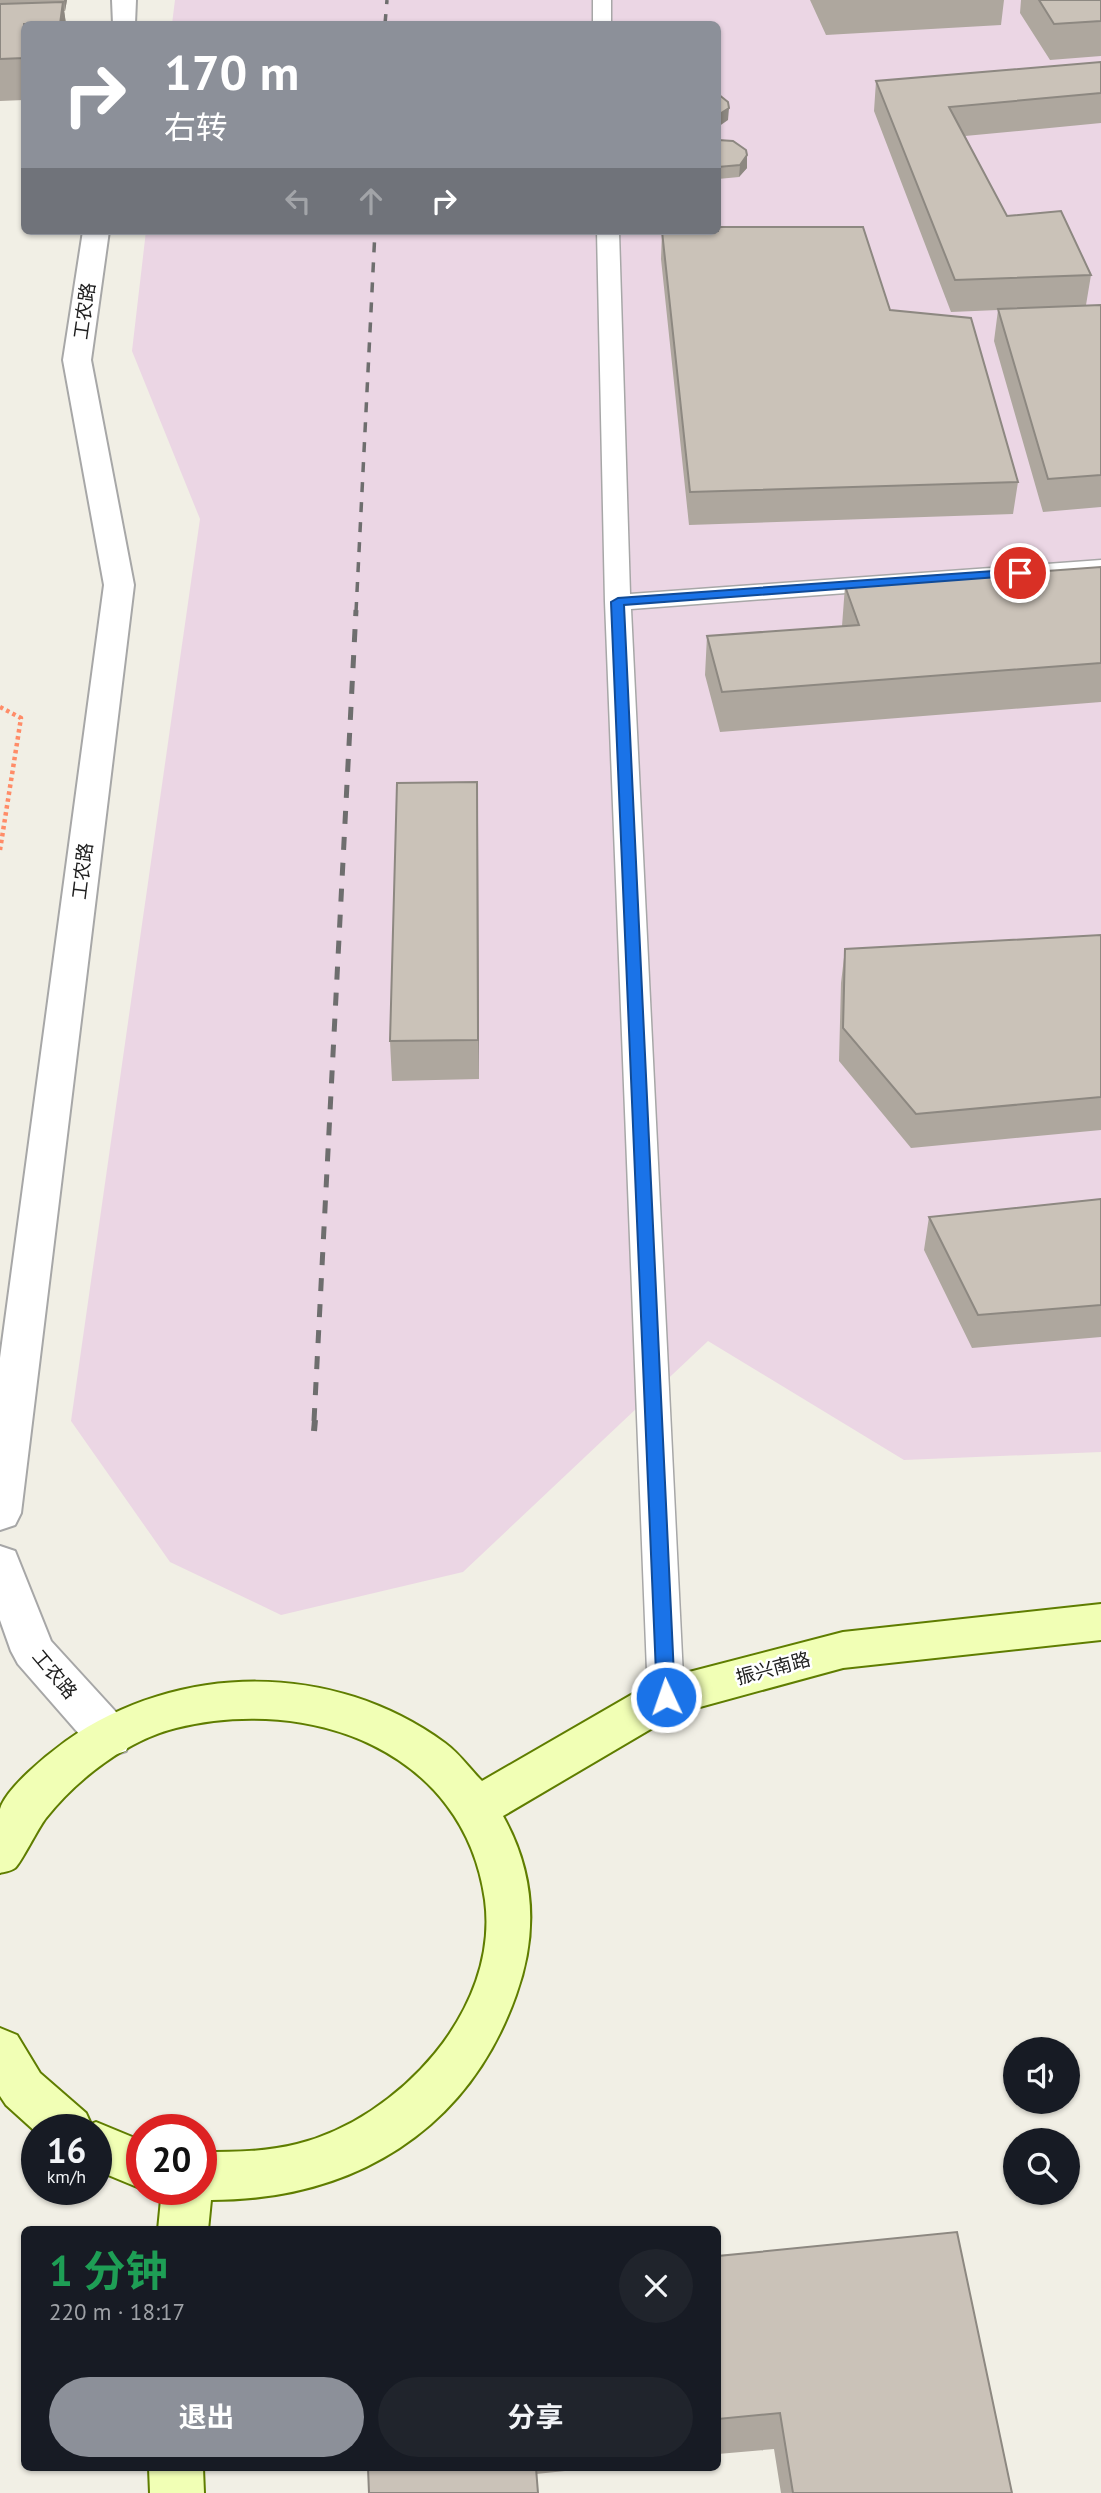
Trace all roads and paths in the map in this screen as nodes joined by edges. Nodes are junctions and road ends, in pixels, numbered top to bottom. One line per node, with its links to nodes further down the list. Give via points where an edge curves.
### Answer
1 (124, 0): 3 (street)
2 (602, 0): 4 (lane)
3 (124, 21)
4 (602, 21)
5 (95, 235): 11 (street, 工农路, via 77,360 119,585)
6 (608, 235): 8 (lane)
7 (1101, 567): 8 (lane)
8 (618, 602): 14 (lane)
9 (0, 706): 10 (path, via 22,718)
10 (0, 850)
11 (0, 1513)
12 (0, 1563): 15 (street, 工农路, via 33,1651)
13 (1101, 1622): 14 (main road, 振兴南路, via 843,1650)
14 (666, 1697): 17 (main road, 振兴南路)
15 (110, 1737): 16 (main road); 17 (main road, via 159,1714 210,1700 262,1697 313,1702 362,1716 407,1738 445,1770)
16 (15, 1799): 18 (main road)
17 (476, 1808): 21 (main road, via 496,1852 508,1899 507,1949 494,2000 470,2048 434,2092 390,2128 337,2156 281,2173)
18 (0, 1853)
19 (0, 2051): 20 (main road, via 23,2089)
20 (51, 2114)
21 (217, 2175)
22 (185, 2205): 23 (main road)
23 (183, 2226)
24 (176, 2471): 25 (main road)
25 (177, 2493)

